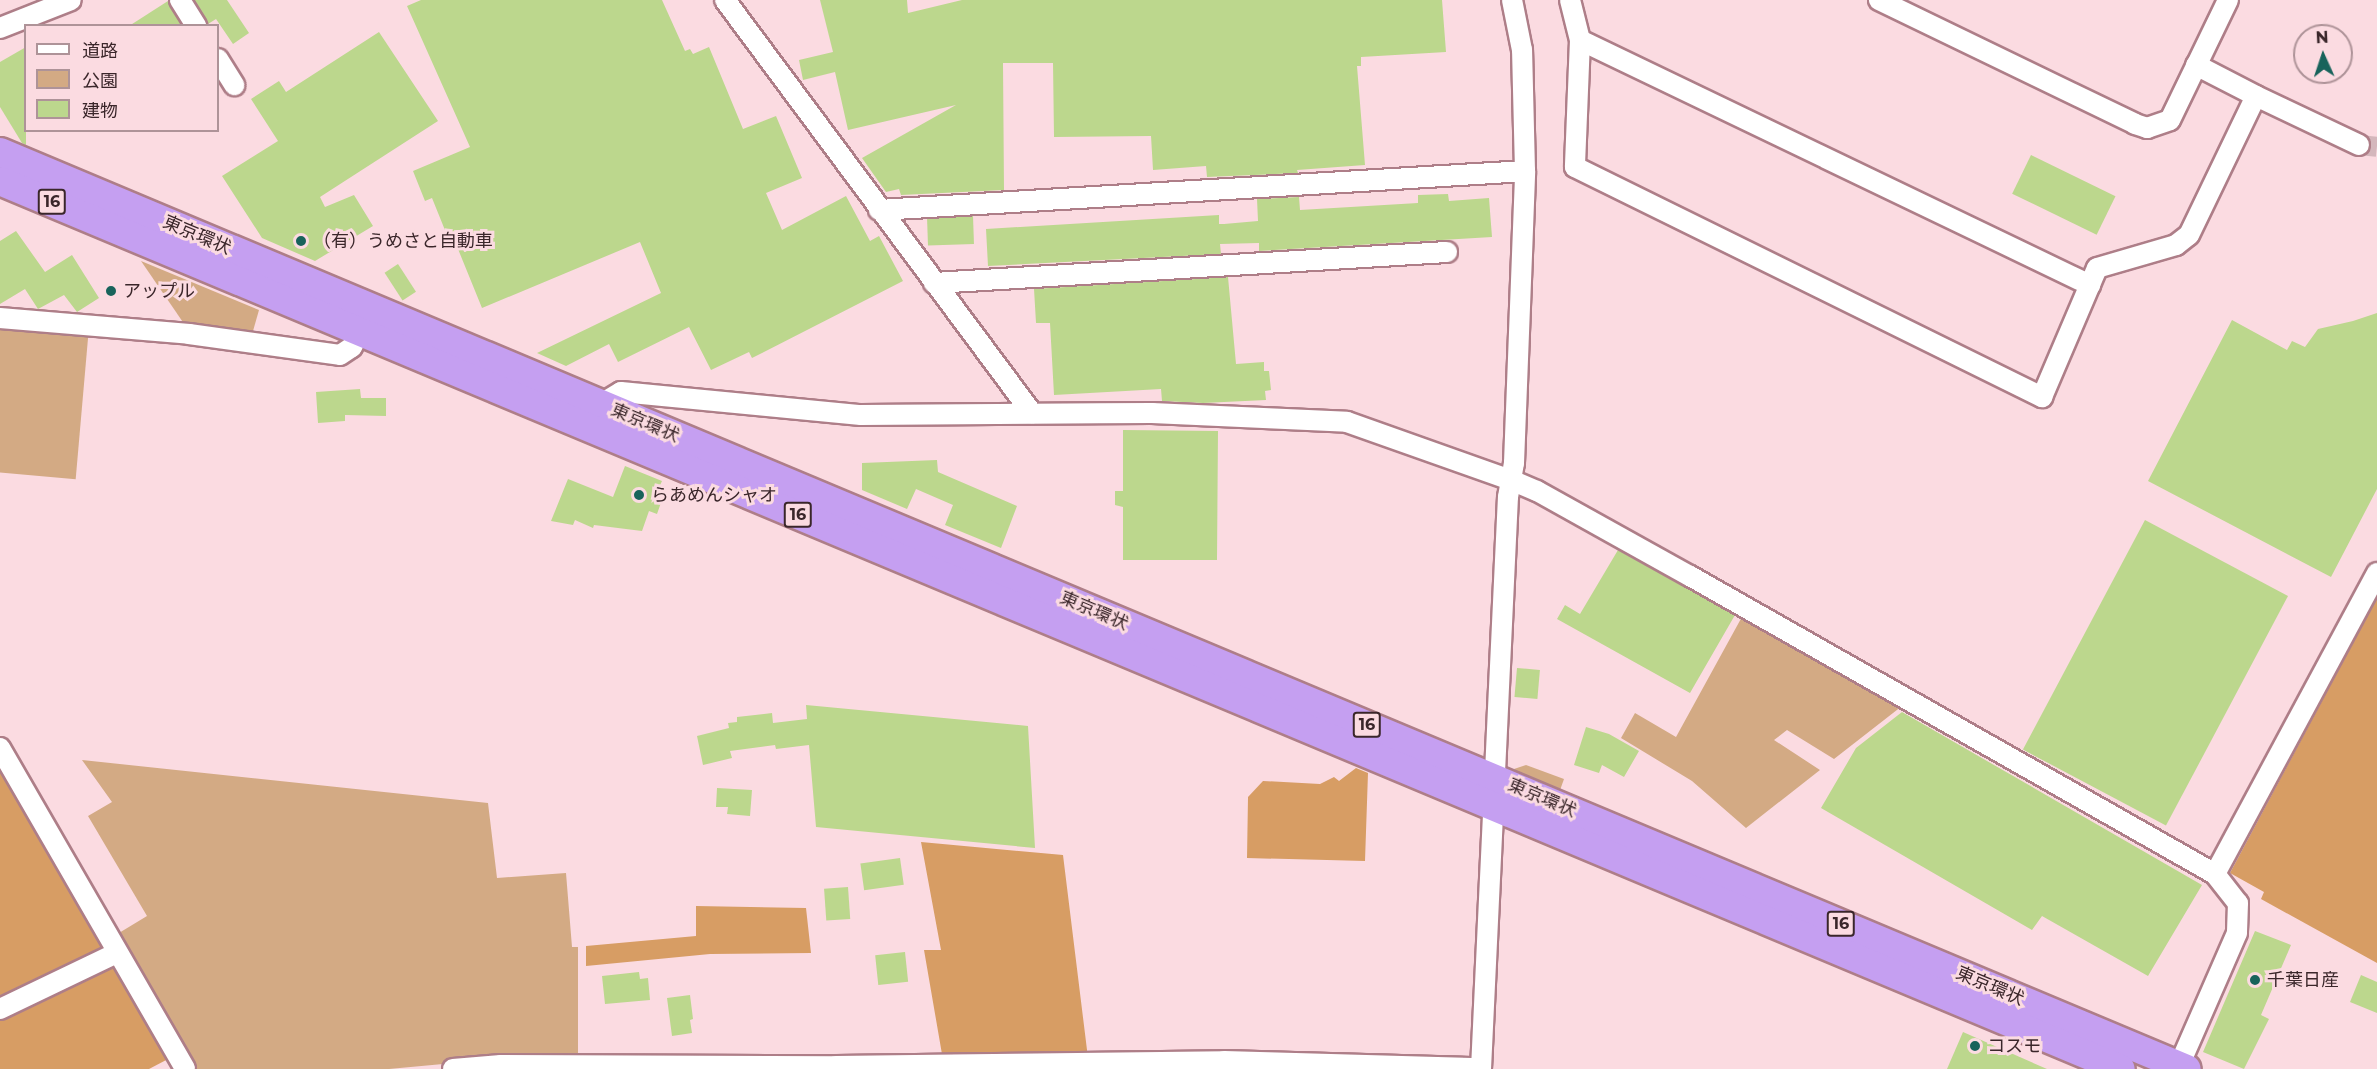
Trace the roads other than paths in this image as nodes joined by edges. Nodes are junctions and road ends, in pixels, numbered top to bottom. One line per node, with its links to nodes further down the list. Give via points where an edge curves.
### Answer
1 (70, 0): 9 (street)
2 (180, 0): 8 (street)
3 (725, 0): 19 (street)
4 (1512, 0): 17 (street, via 1522,51)
5 (1570, 0): 10 (street)
6 (1879, 0): 12 (street, via 2147,128 2170,120)
7 (2228, 0): 12 (street)
8 (195, 24)
9 (0, 28)
10 (1580, 40): 22 (street); 22 (street, via 1575,167 2042,397)
11 (219, 61): 13 (street)
12 (2196, 65): 14 (street)
13 (234, 85)
14 (2256, 96): 15 (street); 22 (street, via 2189,235 2176,245 2097,268)
15 (2359, 145)
16 (0, 152): 24 (highway, 東京環状 / 16)
17 (1525, 171): 19 (street); 27 (street)
18 (0, 181): 24 (highway, 東京環状 / 16)
19 (879, 210): 21 (street)
20 (1447, 252): 21 (street)
21 (934, 283): 26 (street)
22 (2090, 285)
23 (0, 318): 24 (street, via 189,334 340,355 351,350)
24 (365, 319): 25 (highway, 東京環状 / 16); 30 (highway, 東京環状 / 16)
25 (601, 404): 26 (street, via 621,392 861,415); 30 (highway, 東京環状 / 16)
26 (1032, 413): 27 (street, via 1152,413 1347,422)
27 (1511, 480): 30 (street); 31 (street, via 1690,576)
28 (2377, 573): 31 (street)
29 (0, 748): 32 (street)
30 (1494, 792): 35 (highway, 東京環状 / 16); 38 (street); 39 (highway, 東京環状 / 16)
31 (2215, 874): 35 (street, via 2238,903 2237,933)
32 (117, 953): 33 (street); 36 (street)
33 (0, 1009)
34 (1224, 1058): 37 (street, via 836,1066 501,1065); 38 (street)
35 (2183, 1067)
36 (184, 1069)
37 (453, 1069)
38 (1481, 1069)
39 (2121, 1069)

